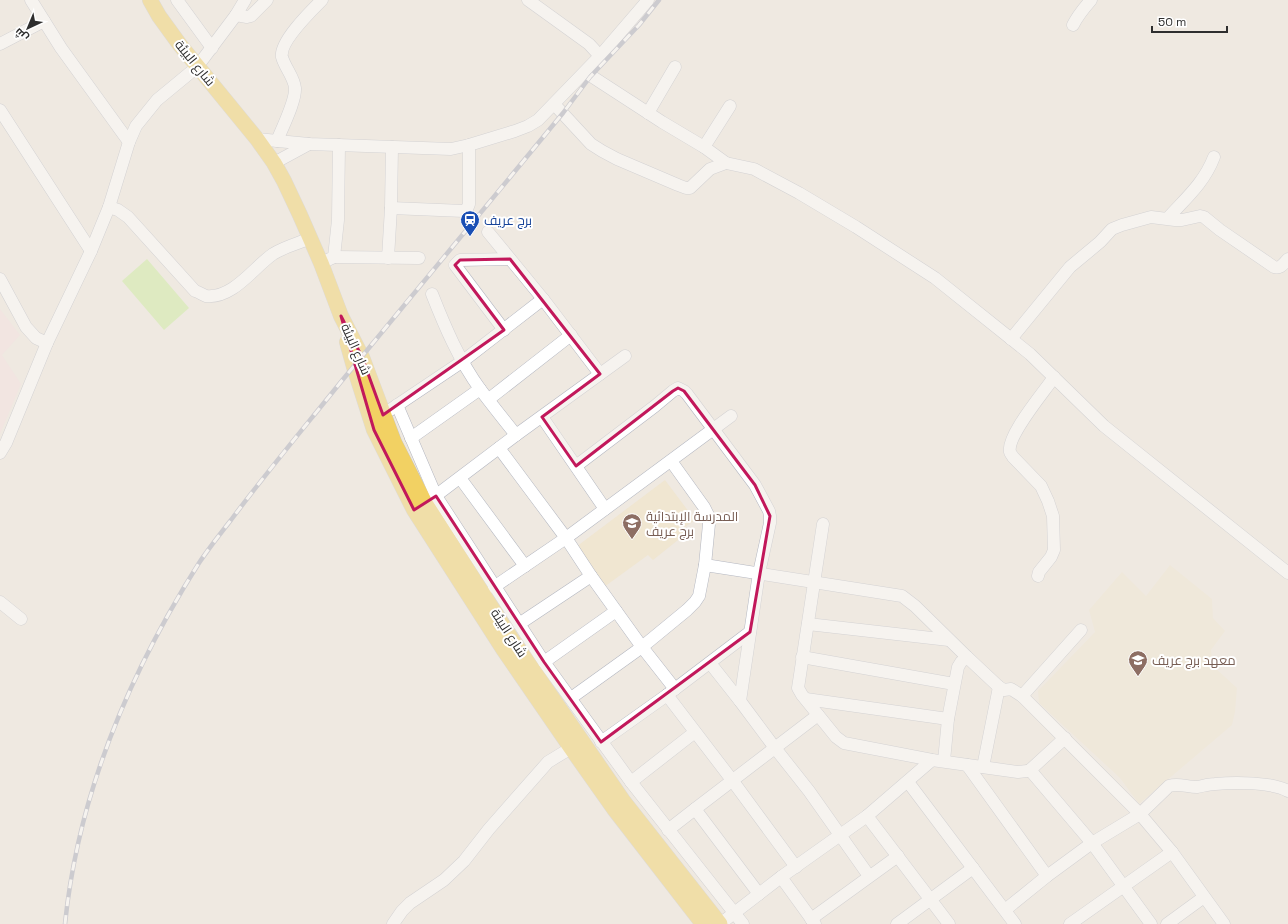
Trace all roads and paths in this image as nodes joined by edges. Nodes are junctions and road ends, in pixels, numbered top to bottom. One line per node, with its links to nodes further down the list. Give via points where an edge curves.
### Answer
1 (31, 0): 11 (street)
2 (150, 0): 16 (main road, شارع البيئة)
3 (177, 0): 14 (street)
4 (245, 0): 10 (street)
5 (267, 0): 10 (street, via 251,16)
6 (322, 0): 24 (street, via 283,47 282,55 295,88)
7 (528, 0): 15 (street, via 589,44)
8 (648, 0): 15 (street)
9 (1091, 0): 12 (street, via 1081,10)
10 (236, 15): 14 (street)
11 (44, 21): 13 (street); 25 (street)
12 (1073, 25)
13 (0, 44)
14 (212, 48): 16 (street)
15 (600, 56): 18 (street)
16 (197, 67): 23 (main road, شارع البيئة); 25 (street, via 157,100 136,126)
17 (675, 67): 22 (street)
18 (585, 72): 19 (street); 22 (street)
19 (554, 104): 28 (street, via 528,126); 33 (street, via 591,144 602,151 686,188 690,188 710,169)
20 (730, 106): 30 (street)
21 (0, 110): 39 (street)
22 (648, 113): 30 (street)
23 (257, 139): 24 (street); 32 (main road, شارع البيئة)
24 (277, 141): 26 (street)
25 (129, 142): 34 (street)
26 (309, 144): 27 (street); 32 (street)
27 (339, 145): 29 (street); 44 (street, via 338,220)
28 (469, 145): 29 (street, via 451,149); 35 (street, via 467,210)
29 (392, 147): 35 (street)
30 (704, 147): 33 (street)
31 (1214, 157): 36 (street, via 1201,183)
32 (274, 163): 38 (main road, شارع البيئة)
33 (726, 163): 51 (street, via 754,169 856,227 935,278)
34 (110, 207): 38 (street, via 128,217 195,291 205,296 229,290 275,253); 39 (street)
35 (391, 208): 40 (street)
36 (1168, 218): 43 (street, via 1182,220 1204,217 1274,267 1281,267); 51 (street, via 1151,217 1112,229 1070,267)
37 (488, 232): 42 (street)
38 (311, 238): 44 (main road, شارع البيئة)
39 (91, 251): 52 (street)
40 (388, 258): 41 (street); 44 (street)
41 (419, 258)
42 (510, 259): 47 (street); 49 (street, via 460,260 455,265)
43 (1288, 259)
44 (328, 260): 48 (main road, شارع البيئة)
45 (0, 279): 52 (street, via 26,327 36,338)
46 (432, 294): 54 (street, via 448,334)
47 (543, 299): 49 (street); 50 (street)
48 (341, 316): 60 (main road, شارع البيئة, via 362,357); 71 (main road, شارع البيئة, via 374,430)
49 (504, 330): 54 (street)
50 (571, 335): 55 (street); 58 (street)
51 (1011, 339): 56 (street)
52 (47, 343): 67 (street)
53 (625, 356): 55 (street)
54 (463, 361): 57 (street); 59 (street)
55 (600, 374): 62 (street)
56 (1054, 377): 78 (street, via 1104,426); 80 (street, via 1014,433 1009,451 1041,486 1052,516 1054,550)
57 (480, 389): 58 (street); 65 (street)
58 (489, 399): 64 (street)
59 (397, 405): 60 (street); 65 (street)
60 (383, 415): 71 (main road, شارع البيئة)
61 (731, 416): 63 (street)
62 (542, 417): 64 (street); 69 (street)
63 (713, 429): 68 (street); 69 (street, via 684,391 678,388); 77 (street, via 755,485 769,511 770,523)
64 (516, 435): 66 (street)
65 (411, 438): 71 (street)
66 (499, 448): 70 (street); 74 (street)
67 (0, 453)
68 (671, 462): 72 (street); 75 (street, via 709,517)
69 (576, 466): 72 (street)
70 (460, 478): 71 (street); 76 (street)
71 (425, 503): 82 (street); 108 (main road, شارع البيئة, via 503,649); 140 (main road, شارع البيئة, via 513,641 624,802)
72 (605, 509): 74 (street)
73 (823, 524): 81 (street)
74 (566, 538): 76 (street); 79 (street)
75 (705, 565): 77 (street); 91 (street, via 699,596 695,602)
76 (525, 566): 82 (street)
77 (759, 573): 81 (street); 89 (street)
78 (1288, 573)
79 (591, 576): 84 (street); 86 (street)
80 (1038, 576)
81 (814, 583): 87 (street); 90 (street, via 902,596)
82 (494, 587): 86 (street)
83 (0, 602): 85 (street)
84 (616, 611): 91 (street); 94 (street)
85 (21, 619)
86 (519, 624): 94 (street)
87 (808, 624): 90 (street); 92 (street)
88 (1081, 630): 99 (street)
89 (750, 632): 95 (street); 102 (street)
90 (949, 640): 93 (street)
91 (642, 647): 98 (street); 100 (street)
92 (802, 657): 96 (street); 101 (street, via 798,688)
93 (967, 657): 96 (street, via 958,667); 97 (street)
94 (544, 662): 100 (street)
95 (710, 663): 98 (street); 102 (street)
96 (954, 684): 104 (street)
97 (998, 688): 99 (street, via 1011,689); 112 (street)
98 (671, 692): 105 (street); 107 (street)
99 (1022, 696): 106 (street)
100 (571, 698): 107 (street)
101 (806, 699): 103 (street); 104 (street)
102 (740, 701): 109 (street)
103 (818, 715): 109 (street); 110 (street, via 844,743)
104 (948, 719): 110 (street)
105 (695, 732): 114 (street); 115 (street)
106 (1065, 738): 113 (street); 119 (street)
107 (601, 742): 115 (street)
108 (571, 748): 138 (street, via 548,762 464,861 444,880 410,903); 139 (main road, شارع البيئة)
109 (775, 748): 114 (street); 122 (street)
110 (938, 761): 111 (street); 116 (street)
111 (967, 765): 112 (street); 129 (street)
112 (983, 767): 113 (street, via 1013,772)
113 (1030, 770): 123 (street)
114 (732, 780): 118 (street); 126 (street)
115 (631, 782): 121 (street)
116 (908, 782): 120 (street); 127 (street)
117 (1288, 791): 119 (street, via 1271,785 1222,783 1195,787 1173,784)
118 (695, 809): 121 (street); 132 (street)
119 (1140, 814): 123 (street); 124 (street)
120 (867, 816): 122 (street); 125 (street)
121 (668, 830): 136 (street)
122 (839, 835): 126 (street); 128 (street)
123 (1092, 843): 129 (street); 131 (street)
124 (1172, 852): 131 (street); 133 (street)
125 (898, 856): 128 (street); 134 (street)
126 (796, 867): 130 (street)
127 (973, 868): 134 (street); 135 (street)
128 (869, 876): 137 (street)
129 (1047, 876): 135 (street)
130 (781, 877): 132 (street); 137 (street)
131 (1123, 886): 145 (street); 146 (street)
132 (759, 894): 136 (street)
133 (1204, 897): 147 (street); 148 (street)
134 (931, 899): 142 (street); 143 (street)
135 (1005, 910): 144 (street)
136 (734, 913): 140 (street); 141 (street)
137 (813, 921)
138 (393, 924)
139 (702, 924)
140 (720, 924)
141 (743, 924)
142 (897, 924)
143 (949, 924)
144 (1015, 924)
145 (1070, 924)
146 (1151, 924)
147 (1167, 924)
148 (1224, 924)

